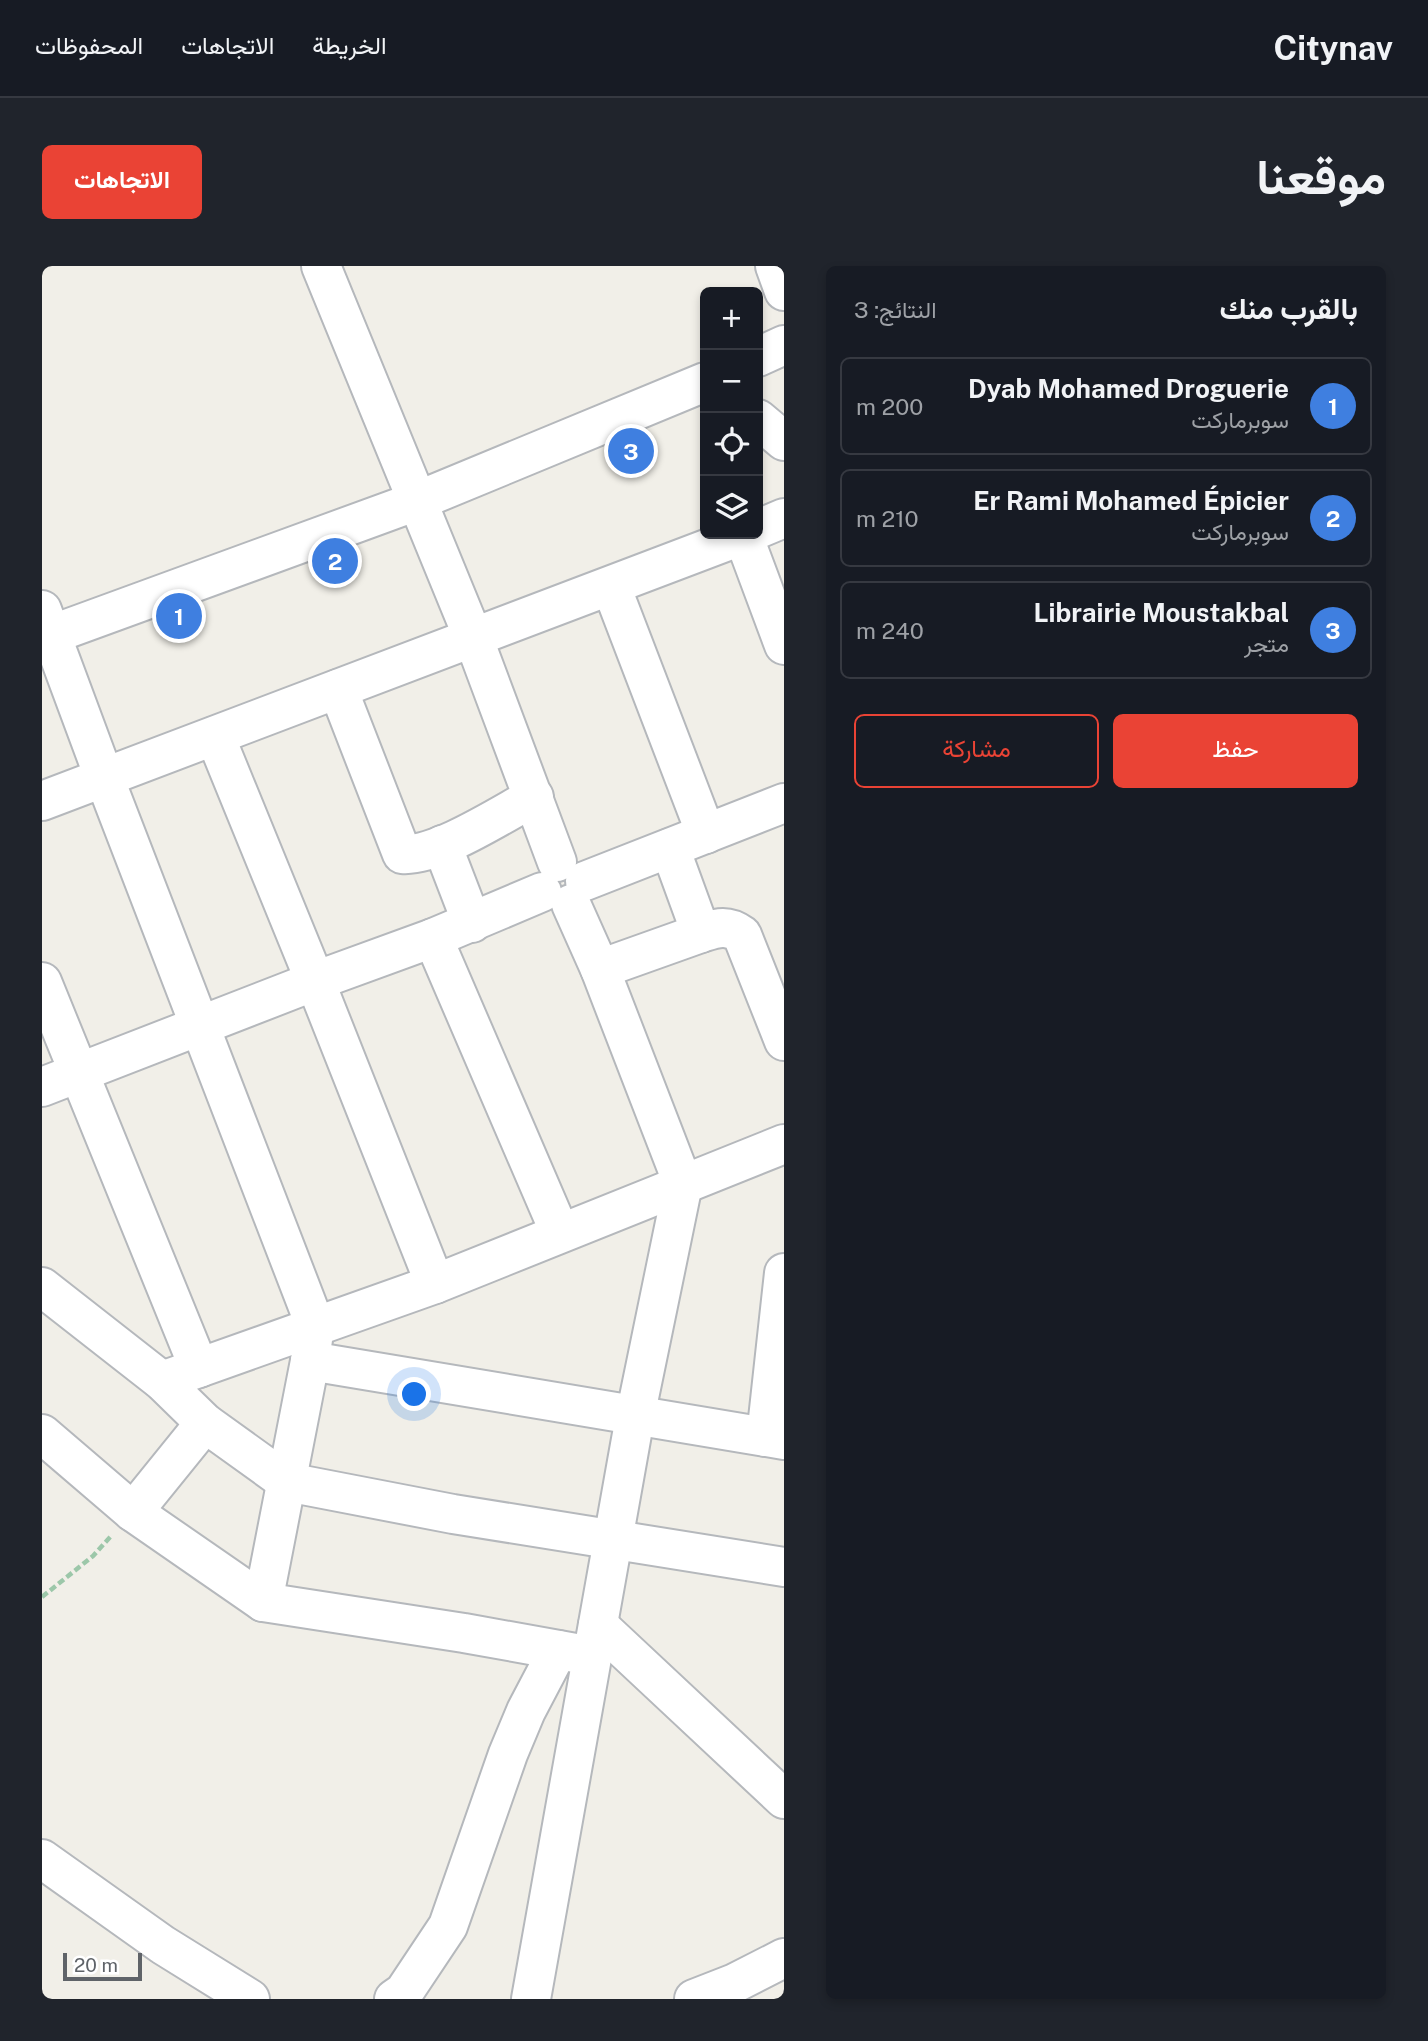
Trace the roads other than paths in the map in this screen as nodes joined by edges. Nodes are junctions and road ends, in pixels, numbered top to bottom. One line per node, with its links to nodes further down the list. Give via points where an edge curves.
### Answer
1 (321, 266): 9 (street)
2 (775, 266): 3 (street)
3 (784, 291)
4 (784, 345): 5 (street)
5 (763, 355)
6 (700, 384): 9 (street)
7 (763, 423): 8 (street)
8 (784, 441)
9 (417, 501): 15 (street); 16 (street)
10 (784, 518): 11 (street)
11 (763, 527)
12 (733, 539): 14 (street)
13 (751, 539): 17 (street)
14 (611, 586): 16 (street); 24 (street)
15 (45, 628): 20 (street)
16 (473, 637): 18 (street); 21 (street)
17 (784, 645)
18 (338, 688): 19 (street); 25 (street, via 402,854)
19 (215, 736): 20 (street); 32 (street)
20 (104, 778): 22 (street); 34 (street)
21 (534, 797): 25 (street); 27 (street)
22 (42, 801)
23 (784, 803): 24 (street)
24 (706, 834): 26 (street)
25 (442, 845): 28 (street)
26 (670, 848): 27 (street); 29 (street)
27 (564, 885): 28 (street); 31 (street)
28 (472, 923): 30 (street)
29 (701, 933): 31 (street); 35 (street, via 721,926 742,935)
30 (433, 938): 32 (street); 40 (street)
31 (600, 969): 39 (street)
32 (315, 981): 34 (street); 42 (street)
33 (42, 982): 36 (street)
34 (200, 1027): 36 (street); 44 (street)
35 (784, 1041)
36 (78, 1074): 37 (street); 45 (street)
37 (42, 1087)
38 (784, 1144): 39 (street)
39 (682, 1184): 40 (street); 47 (street)
40 (560, 1233): 42 (street)
41 (784, 1273): 50 (street)
42 (435, 1284): 44 (street)
43 (42, 1287): 46 (street)
44 (312, 1343): 45 (street); 47 (street); 51 (street)
45 (199, 1368): 46 (street)
46 (162, 1381): 48 (street)
47 (635, 1417): 50 (street); 53 (street)
48 (205, 1423): 51 (street); 52 (street)
49 (42, 1434): 52 (street)
50 (775, 1438)
51 (287, 1482): 53 (street); 55 (street)
52 (133, 1512): 55 (street)
53 (614, 1539): 54 (street); 56 (street)
54 (784, 1567)
55 (263, 1602): 56 (street)
56 (582, 1644): 57 (street, via 725,1746); 61 (street, via 526,1711 448,1926 404,1992); 62 (street)
57 (784, 1799)
58 (42, 1858): 60 (street, via 163,1945)
59 (784, 1958): 63 (street)
60 (250, 1999)
61 (394, 1999)
62 (531, 1999)
63 (694, 1999)

